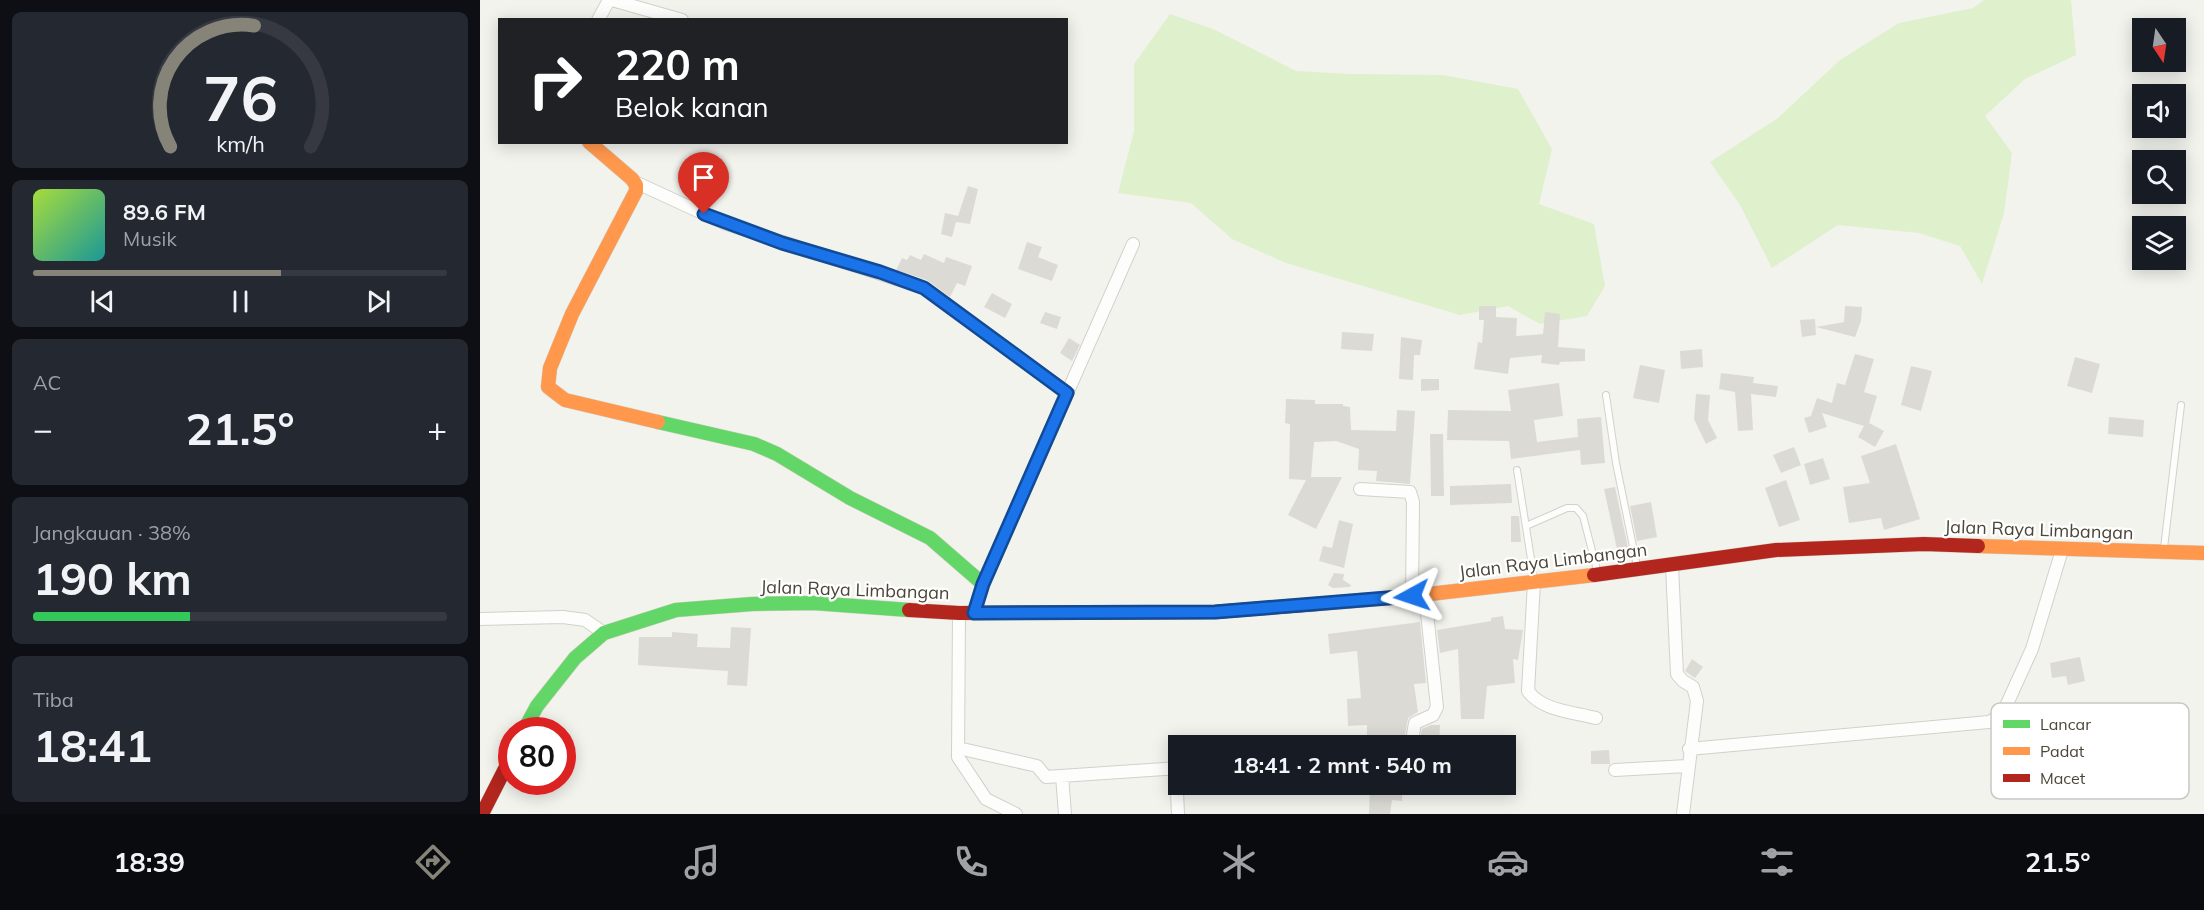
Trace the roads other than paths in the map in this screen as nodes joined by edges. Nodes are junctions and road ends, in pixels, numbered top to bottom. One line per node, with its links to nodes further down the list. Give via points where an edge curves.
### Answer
1 (610, 0): 2 (street); 3 (street)
2 (599, 18)
3 (675, 18)
4 (591, 144): 5 (main road)
5 (635, 182): 7 (street, via 724,223 924,288); 20 (main road, via 635,197 572,314 550,368 547,381 553,393 565,400 769,450 850,498 930,538)
6 (1133, 244): 7 (street)
7 (1067, 393): 20 (street)
8 (1606, 396): 17 (lane)
9 (2181, 405): 14 (lane)
10 (1517, 470): 12 (lane)
11 (1360, 489): 21 (street, via 1410,492)
12 (1526, 526): 18 (lane, via 1567,508 1576,508 1583,516); 19 (lane)
13 (2062, 550): 14 (main road, Jalan Raya Limbangan); 16 (main road, Jalan Raya Limbangan, via 1924,544 1783,549); 26 (street, via 2032,649)
14 (2163, 551): 15 (main road, Jalan Raya Limbangan)
15 (2204, 553)
16 (1672, 566): 17 (main road, Jalan Raya Limbangan); 32 (street, via 1677,674 1693,687 1697,701)
17 (1638, 569): 18 (main road, Jalan Raya Limbangan)
18 (1598, 573): 19 (main road, Jalan Raya Limbangan)
19 (1534, 582): 21 (main road, Jalan Raya Limbangan); 28 (street, via 1528,691 1543,705)
20 (983, 584): 23 (street)
21 (1419, 595): 23 (main road, Jalan Raya Limbangan, via 1215,612); 30 (street, via 1437,707 1434,715 1415,723)
22 (959, 613): 23 (main road, Jalan Raya Limbangan); 25 (main road, Jalan Raya Limbangan, via 813,603 752,604 676,610); 31 (street)
23 (974, 613)
24 (480, 619): 25 (street, via 563,617 585,620)
25 (604, 633): 27 (main road, Jalan Raya Limbangan, via 575,658)
26 (2007, 703)
27 (531, 717)
28 (1596, 718)
29 (1991, 722): 32 (street)
30 (1413, 735)
31 (958, 748): 36 (street, via 1037,766 1045,777); 40 (street, via 962,765 986,799)
32 (1689, 749): 33 (street)
33 (1687, 766): 35 (street); 43 (street)
34 (1168, 769): 36 (street)
35 (1615, 770)
36 (1062, 776): 41 (street)
37 (498, 783): 39 (main road)
38 (1178, 795): 42 (street)
39 (483, 814)
40 (1016, 814)
41 (1065, 814)
42 (1178, 814)
43 (1683, 814)

